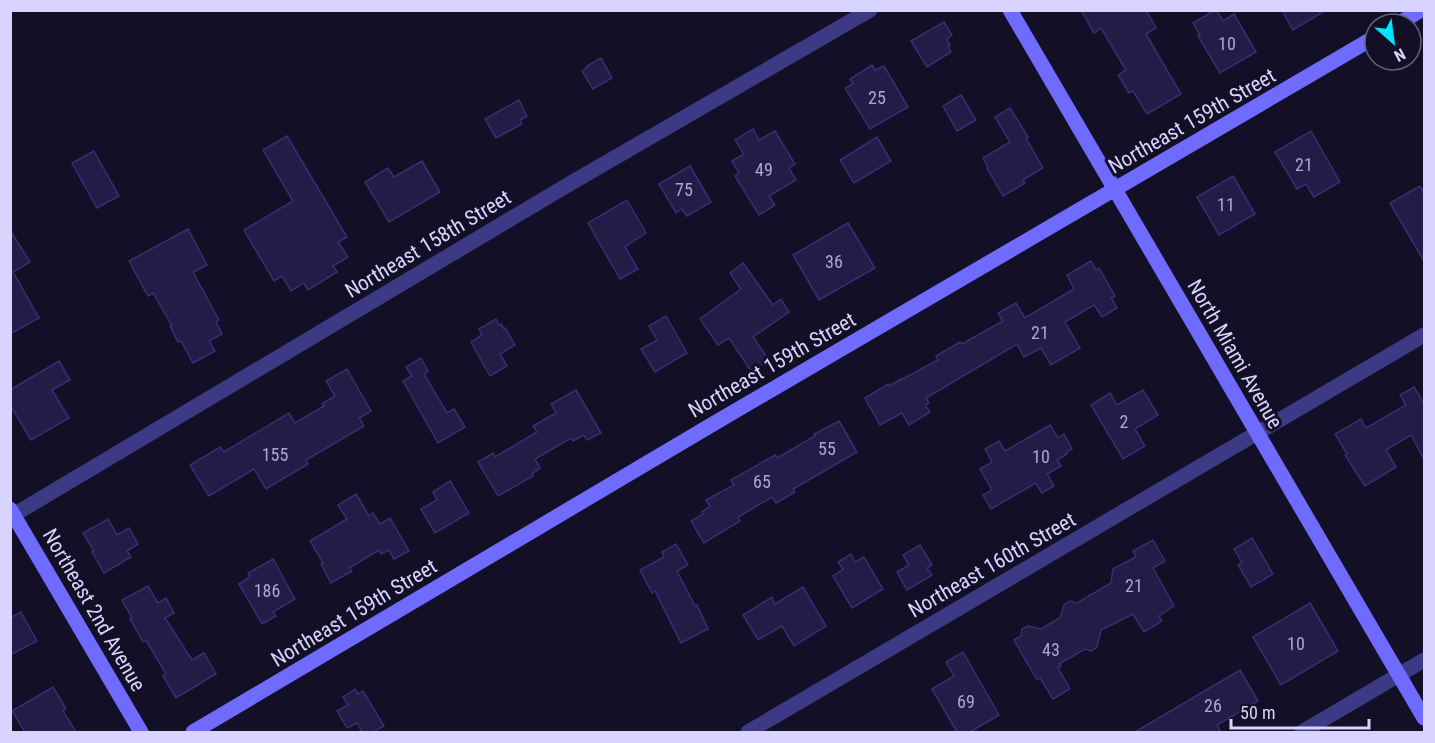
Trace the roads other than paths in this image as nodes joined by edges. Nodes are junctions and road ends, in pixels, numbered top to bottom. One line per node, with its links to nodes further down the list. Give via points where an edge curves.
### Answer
1 (870, 10): 7 (street, Northeast 158th Street)
2 (1010, 10): 4 (street, North Miami Avenue)
3 (1363, 44): 4 (street, Northeast 159th Street)
4 (1114, 190): 6 (street, North Miami Avenue); 12 (street, Northeast 159th Street)
5 (1425, 335): 6 (street, Northeast 160th Street)
6 (1257, 433): 9 (street, North Miami Avenue); 13 (street, Northeast 160th Street)
7 (12, 514): 11 (street, Northeast 2nd Avenue)
8 (1425, 660): 9 (street)
9 (1400, 675): 10 (street, North Miami Avenue); 14 (street)
10 (1425, 718)
11 (141, 732)
12 (193, 732)
13 (748, 732)
14 (1302, 732)

